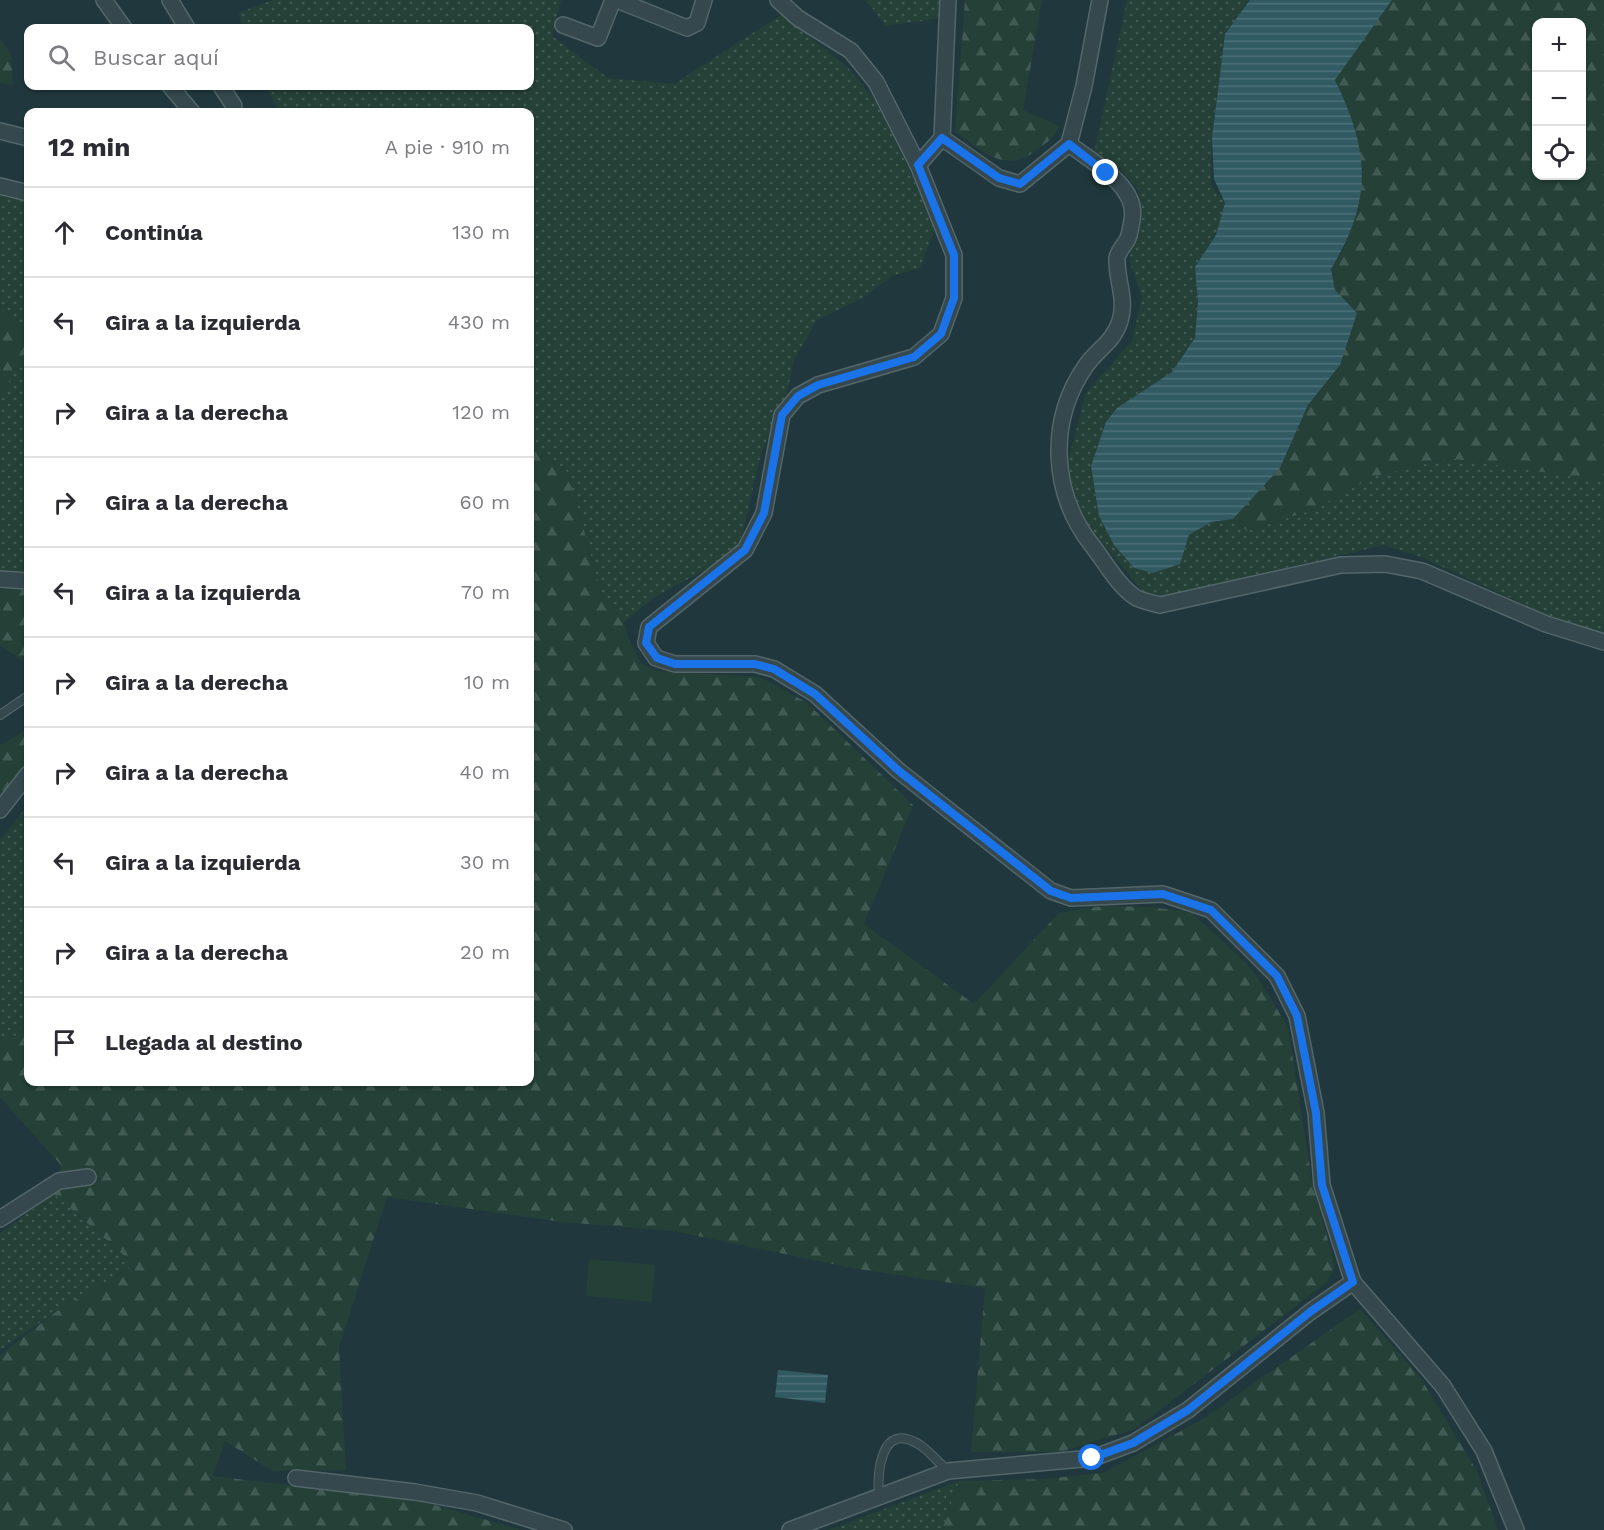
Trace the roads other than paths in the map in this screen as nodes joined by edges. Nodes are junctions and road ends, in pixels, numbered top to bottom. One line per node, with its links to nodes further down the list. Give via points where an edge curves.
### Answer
1 (104, 0): 8 (street)
2 (170, 0): 9 (street)
3 (615, 0): 4 (street, via 687,28 697,23); 10 (street, via 598,38)
4 (704, 0)
5 (778, 0): 19 (street, via 864,64)
6 (948, 0): 17 (street)
7 (1100, 0): 18 (street)
8 (121, 24)
9 (185, 24)
10 (563, 25)
11 (173, 90): 14 (street)
12 (224, 90): 13 (street)
13 (234, 106)
14 (189, 108)
15 (0, 130): 16 (street)
16 (24, 137)
17 (942, 138): 18 (street, via 999,178 1020,184); 19 (street)
18 (1069, 144): 24 (street, via 1125,189 1133,217 1128,237 1117,255 1123,306 1120,321 1109,344 1087,364 1072,387 1060,426 1058,464 1066,497 1082,532 1134,597 1160,606 1341,565 1385,564 1422,571 1546,624)
19 (918, 165): 31 (street, via 954,255 954,298 941,334 914,357 818,385 798,396 782,415 764,513 745,550 649,627 646,643 657,658 675,664 755,664 774,669 815,694 899,771 1051,891 1071,898 1163,894 1211,910 1277,976 1297,1016 1316,1113 1322,1185)
20 (0, 186): 21 (street)
21 (24, 192)
22 (0, 579): 23 (street)
23 (24, 581)
24 (1604, 642)
25 (24, 699): 26 (lane)
26 (0, 715)
27 (24, 779): 28 (street)
28 (0, 810)
29 (88, 1178): 30 (street, via 59,1181)
30 (0, 1219)
31 (1353, 1282): 32 (street, via 1188,1410 1133,1443 1092,1458); 37 (street, via 1443,1386 1484,1451)
32 (948, 1471): 34 (street); 34 (lane, via 920,1445 896,1441 884,1448 880,1459)
33 (296, 1478): 35 (street, via 477,1503)
34 (879, 1499): 36 (street)
35 (564, 1530)
36 (790, 1530)
37 (1516, 1530)

